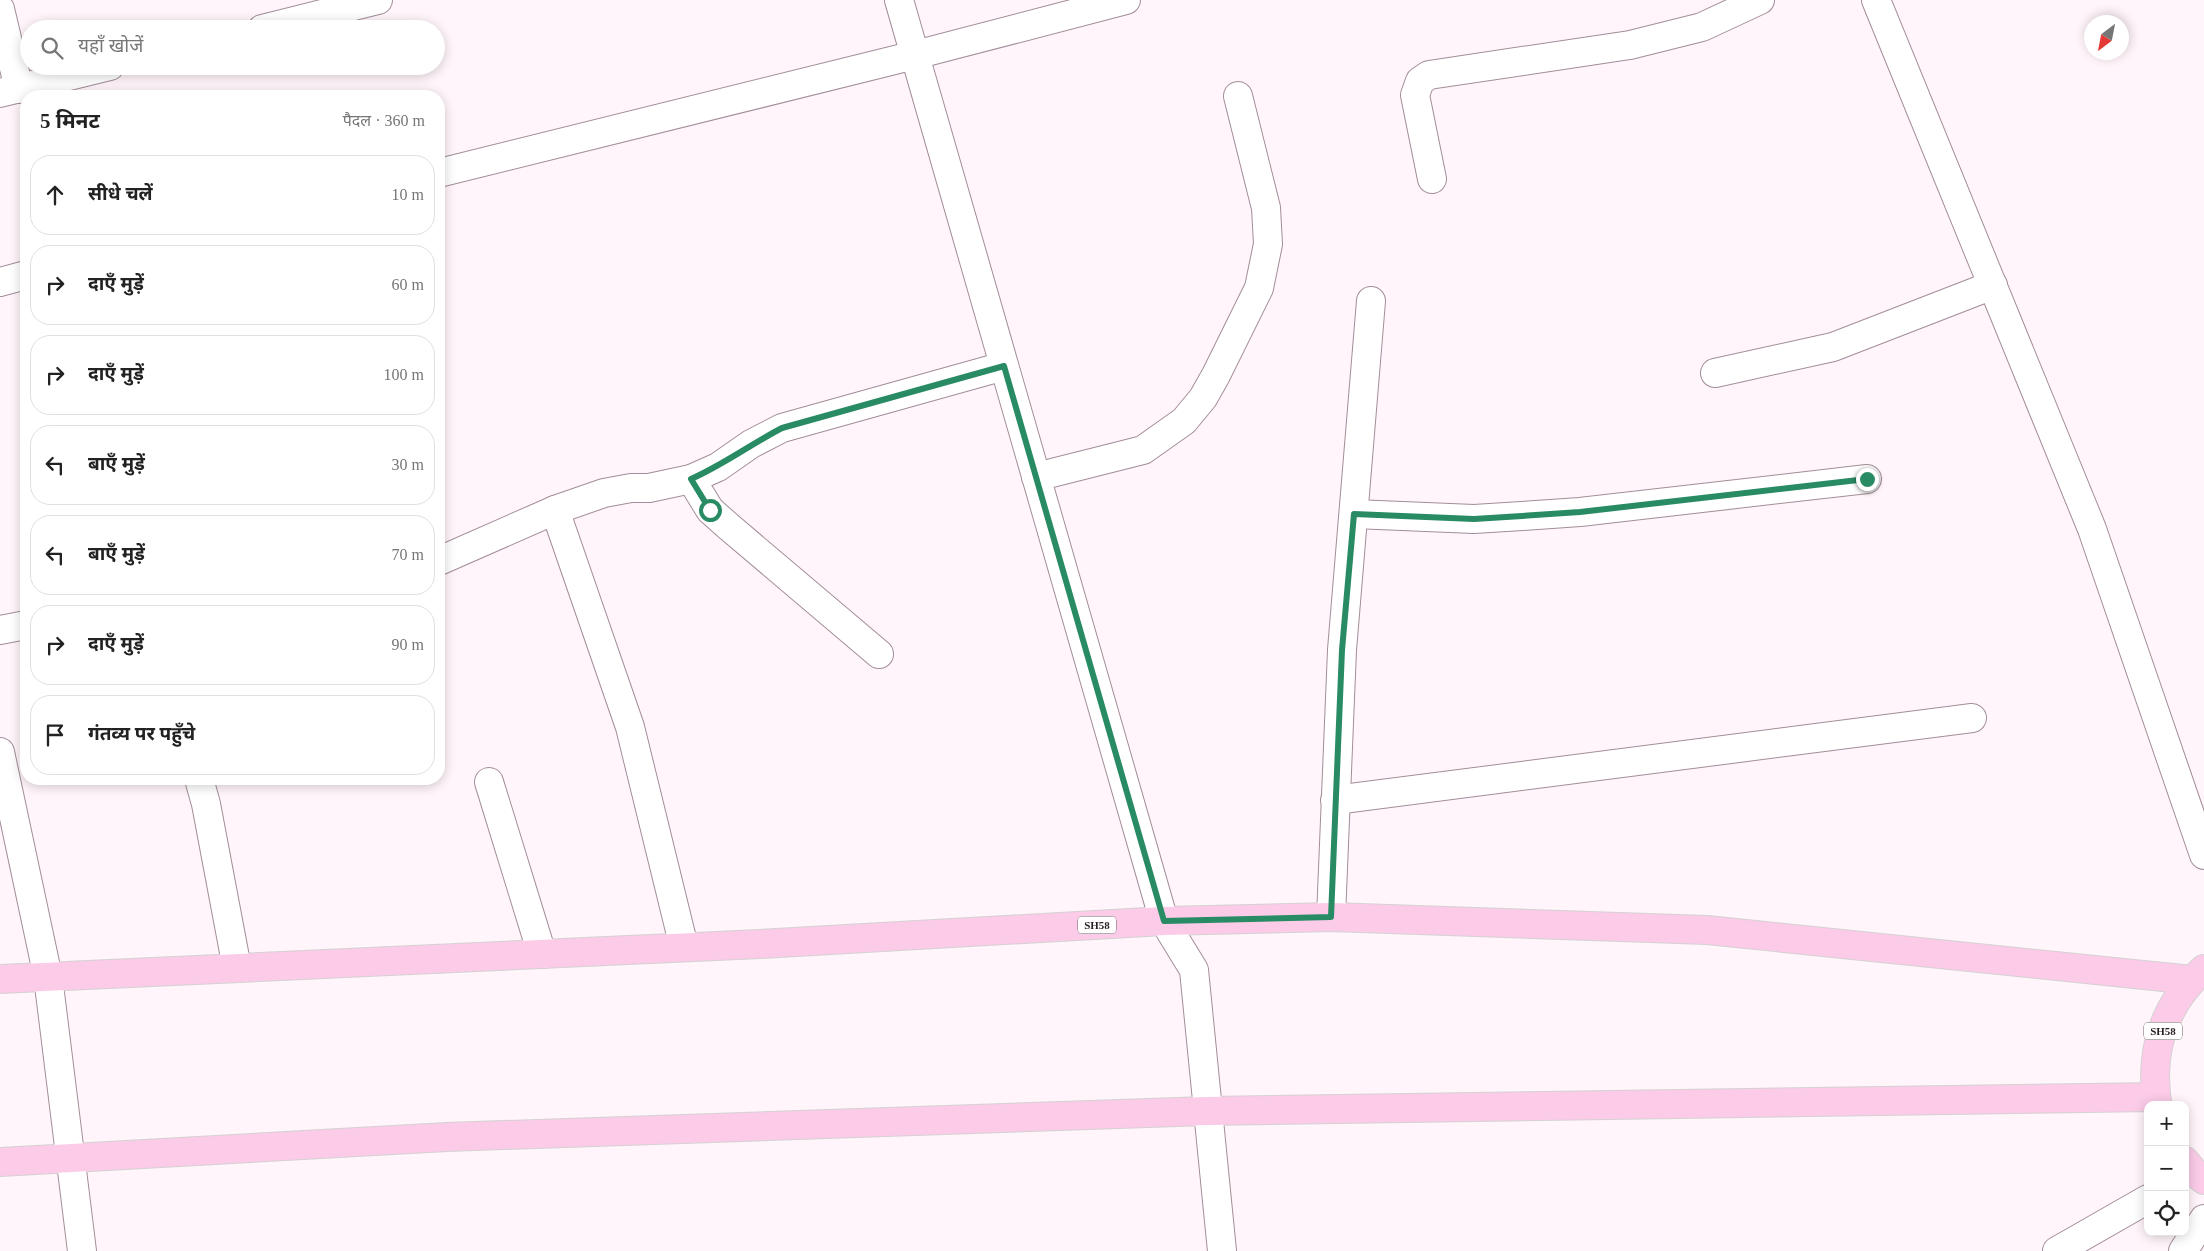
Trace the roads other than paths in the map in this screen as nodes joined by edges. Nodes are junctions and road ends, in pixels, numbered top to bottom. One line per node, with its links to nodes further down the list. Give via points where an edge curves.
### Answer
1 (378, 0): 7 (street)
2 (899, 0): 8 (street)
3 (1126, 0): 8 (street)
4 (1760, 0): 13 (street, via 1702,27 1662,38 1429,75 1420,81 1415,95)
5 (1876, 0): 16 (street)
6 (0, 9): 10 (street)
7 (298, 20)
8 (915, 55): 12 (street); 18 (street)
9 (74, 75): 10 (street)
10 (10, 91)
11 (1238, 96): 20 (street, via 1266,208 1268,244 1259,288 1216,375 1184,421 1142,450)
12 (445, 172)
13 (1432, 178)
14 (20, 277): 15 (street)
15 (0, 282)
16 (1992, 285): 19 (street, via 1833,347); 34 (street, via 2092,529)
17 (1371, 301): 24 (street)
18 (1004, 366): 20 (street); 21 (street, via 782,428 718,467)
19 (1715, 373)
20 (1036, 477): 36 (street)
21 (691, 479): 23 (street, via 604,493); 28 (street, via 710,510)
22 (1867, 479): 24 (street, via 1522,516 1474,519)
23 (555, 510): 25 (street); 37 (street, via 630,727)
24 (1354, 514): 33 (street, via 1342,650)
25 (445, 558)
26 (20, 626): 27 (street)
27 (0, 630)
28 (879, 654)
29 (1972, 718): 33 (street)
30 (0, 752): 41 (street)
31 (489, 782): 38 (street)
32 (201, 785): 39 (street)
33 (1335, 800): 35 (street)
34 (2204, 855)
35 (1331, 917): 36 (main road, SH58); 40 (main road, SH58, via 1707,930)
36 (1164, 921): 37 (main road, SH58); 45 (street, via 1194,970)
37 (684, 947): 38 (main road, SH58)
38 (542, 954): 39 (main road, SH58)
39 (237, 968): 41 (main road, SH58)
40 (2198, 975): 44 (main road, SH58, via 2168,1015 2155,1055)
41 (48, 976): 42 (main road, SH58); 46 (street)
42 (0, 979)
43 (2144, 1101): 45 (main road, SH58)
44 (2157, 1101)
45 (1207, 1112): 46 (main road, SH58, via 447,1137); 51 (street)
46 (69, 1158): 47 (main road, SH58); 50 (street)
47 (0, 1162)
48 (2144, 1201): 52 (street)
49 (2204, 1219): 53 (street)
50 (82, 1251)
51 (1222, 1251)
52 (2057, 1251)
53 (2183, 1251)

